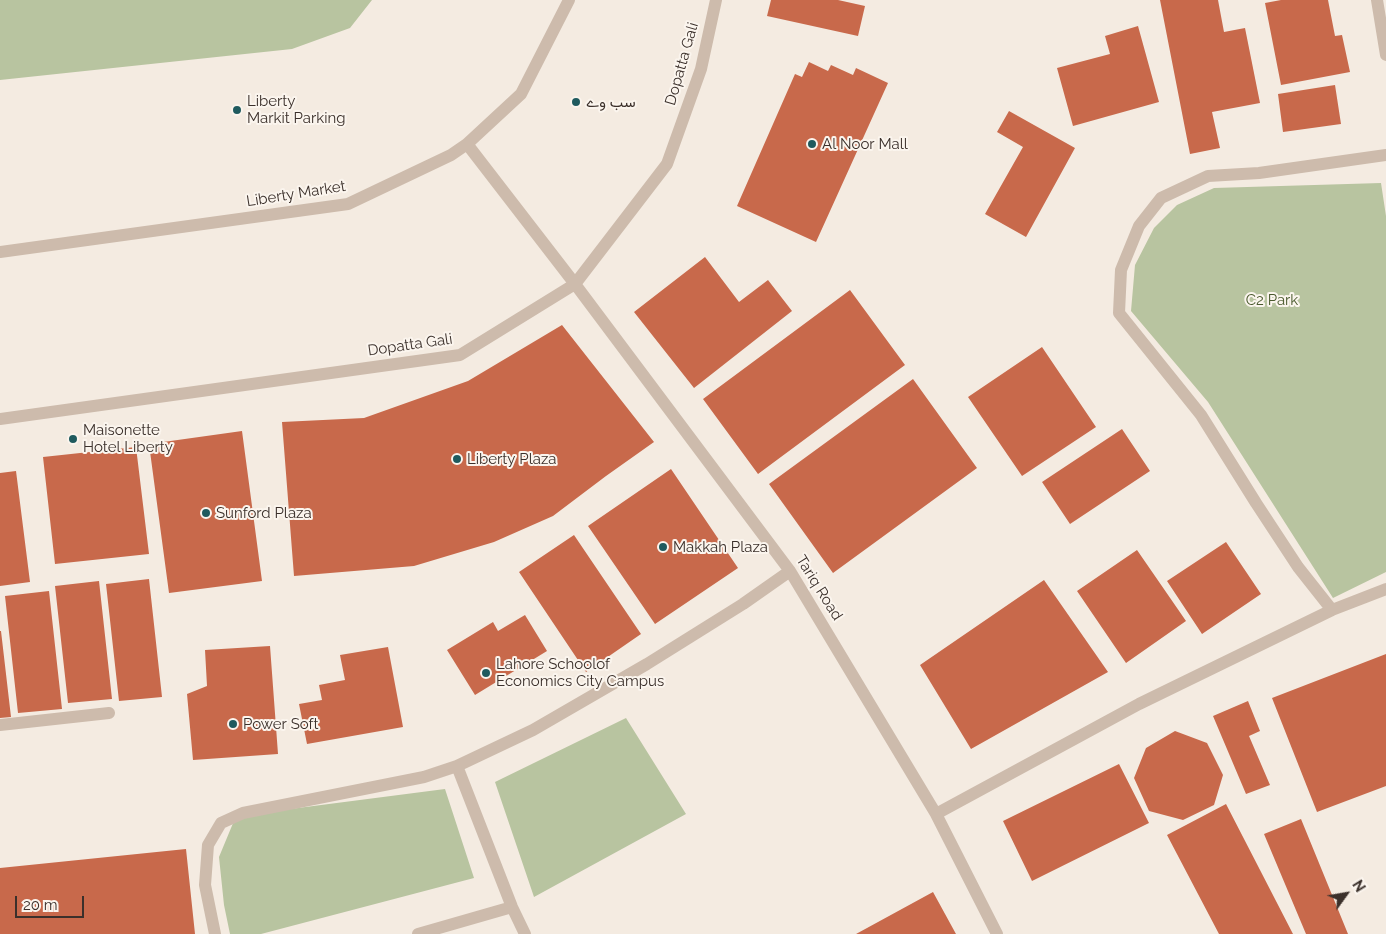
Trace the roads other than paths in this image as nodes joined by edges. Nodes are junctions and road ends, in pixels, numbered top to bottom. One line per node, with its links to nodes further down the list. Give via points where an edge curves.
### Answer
1 (569, 0): 5 (street, Liberty Market, via 521,94)
2 (716, 0): 8 (street, Dopatta Gali, via 701,69 667,164)
3 (1377, 0): 4 (street)
4 (1386, 54)
5 (466, 144): 7 (street, Liberty Market, via 451,155 348,204); 8 (street, Tariq Road)
6 (1386, 155): 12 (street, via 1208,176 1161,198 1139,226 1121,270 1120,313 1201,415 1298,567)
7 (0, 252)
8 (575, 284): 9 (street, Dopatta Gali, via 460,355); 10 (street, Tariq Road)
9 (0, 419)
10 (790, 571): 15 (street, via 639,669 533,730); 16 (street, Tariq Road)
11 (1386, 589): 12 (street)
12 (1332, 610): 16 (street, via 1139,704)
13 (109, 713): 14 (street)
14 (0, 725)
15 (457, 766): 17 (street); 18 (street, via 424,776 243,813 220,823 208,845 205,885)
16 (936, 814): 21 (street, Tariq Road)
17 (512, 907): 19 (street); 20 (street)
18 (215, 934)
19 (418, 934)
20 (525, 934)
21 (997, 934)

